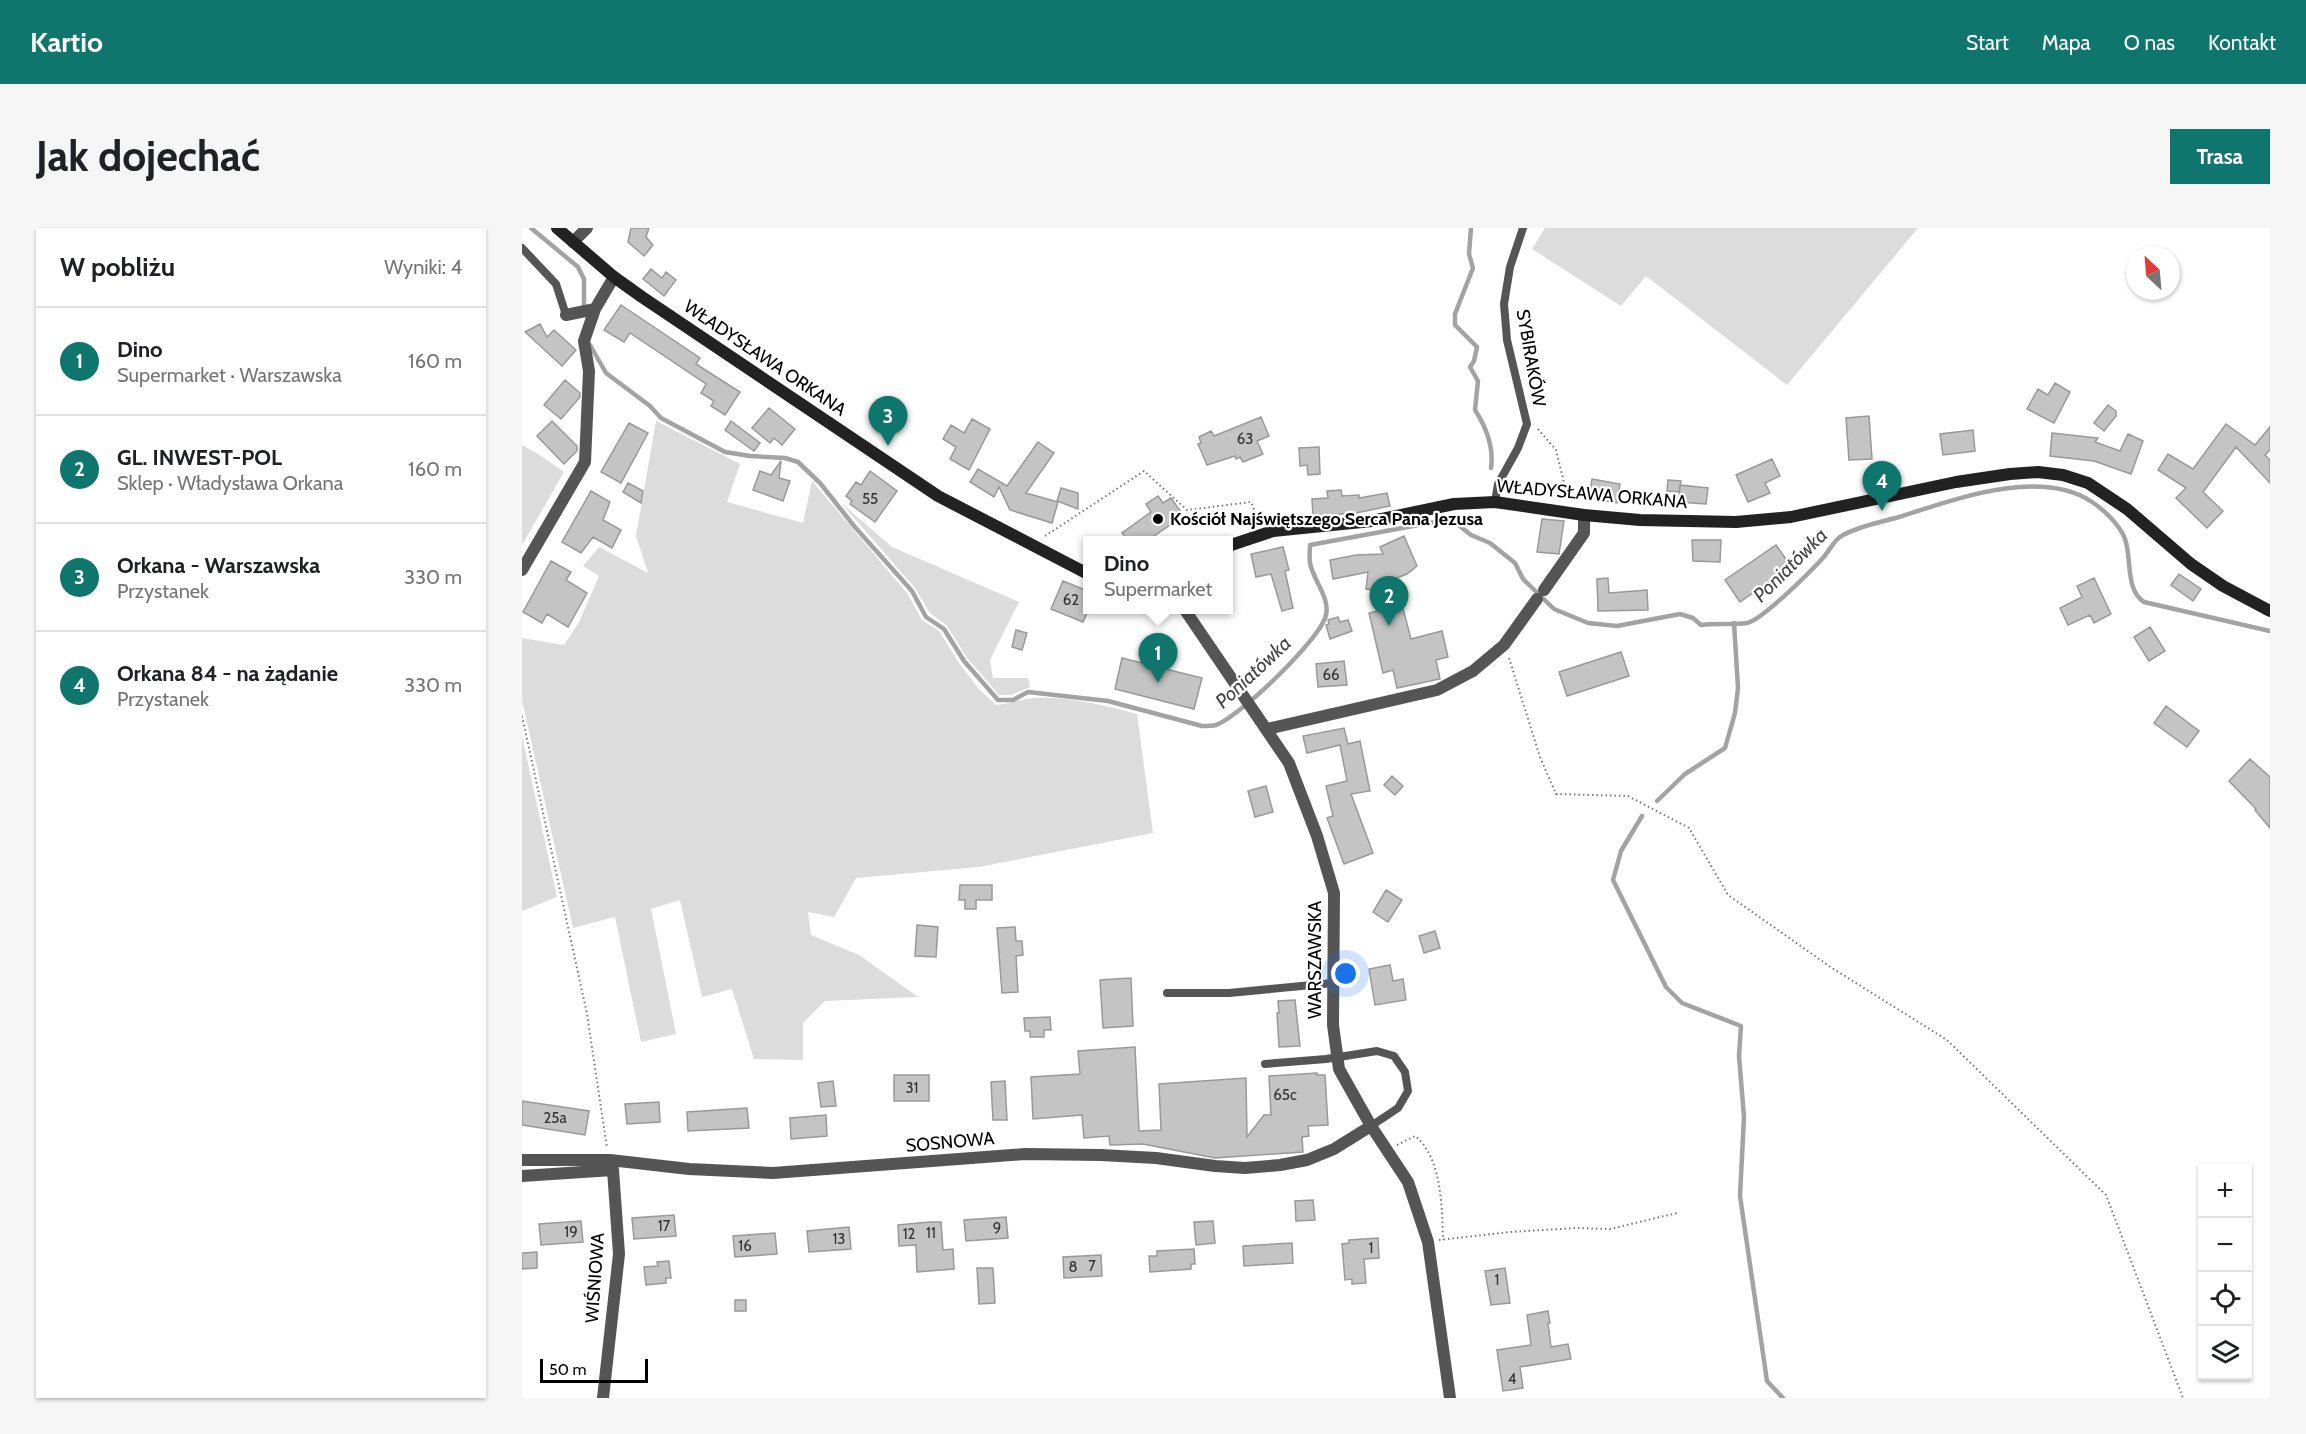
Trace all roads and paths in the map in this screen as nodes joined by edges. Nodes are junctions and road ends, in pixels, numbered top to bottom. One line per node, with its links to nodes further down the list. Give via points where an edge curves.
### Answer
1 (557, 228): 4 (street, WŁADYSŁAWA ORKANA)
2 (586, 228): 4 (street)
3 (1524, 228): 9 (lane, SYBIRAKÓW, via 1510,267 1504,304 1507,340)
4 (573, 242): 6 (street, WŁADYSŁAWA ORKANA)
5 (522, 248): 8 (lane, via 556,284)
6 (614, 277): 7 (street); 16 (street, WŁADYSŁAWA ORKANA, via 938,496)
7 (595, 309): 8 (street); 15 (street, via 584,341 589,371 585,462)
8 (566, 315)
9 (1527, 424): 10 (lane, via 1498,484); 11 (path, via 1541,431 1556,450)
10 (1495, 501): 11 (street, WŁADYSŁAWA ORKANA); 14 (street, WŁADYSŁAWA ORKANA, via 1454,504 1372,521 1273,531)
11 (1578, 514): 17 (street, WŁADYSŁAWA ORKANA, via 1736,522 1791,517 2010,474 2063,475 2106,494 2191,564); 19 (street, via 1584,533)
12 (1261, 526): 13 (path, via 1251,502 1187,510 1144,471)
13 (1039, 540)
14 (1233, 544)
15 (522, 570)
16 (1083, 571)
17 (2270, 611)
18 (1188, 614): 21 (street, WARSZAWSKA)
19 (1504, 645): 21 (street, via 1473,671 1437,690); 36 (path, via 1556,794 1628,796 1689,828 1728,895 1832,968 1947,1040 2106,1195)
20 (522, 716): 29 (path, via 587,1014 606,1148)
21 (1267, 729): 22 (street, WARSZAWSKA, via 1289,763 1334,893)
22 (1333, 983): 23 (lane, via 1229,993); 24 (street, WARSZAWSKA)
23 (1167, 993)
24 (1337, 1058): 25 (lane); 26 (street, WARSZAWSKA, via 1339,1069); 26 (lane, via 1377,1051 1394,1056 1405,1072 1408,1091 1398,1108)
25 (1265, 1064)
26 (1371, 1126): 27 (street, WARSZAWSKA); 29 (street, SOSNOWA, via 1307,1160 1245,1168 1156,1158 1025,1154 773,1173)
27 (1387, 1150): 32 (path, via 1415,1136 1422,1141 1442,1198); 33 (street, WARSZAWSKA, via 1408,1182)
28 (522, 1160): 29 (street, SOSNOWA)
29 (612, 1165): 30 (street, SOSNOWA); 34 (street, WIŚNIOWA, via 619,1254)
30 (522, 1176)
31 (1677, 1213): 32 (path, via 1610,1229 1510,1232)
32 (1443, 1240): 33 (path)
33 (1428, 1242): 35 (street, WARSZAWSKA)
34 (603, 1398)
35 (1450, 1398)
36 (2183, 1398)

